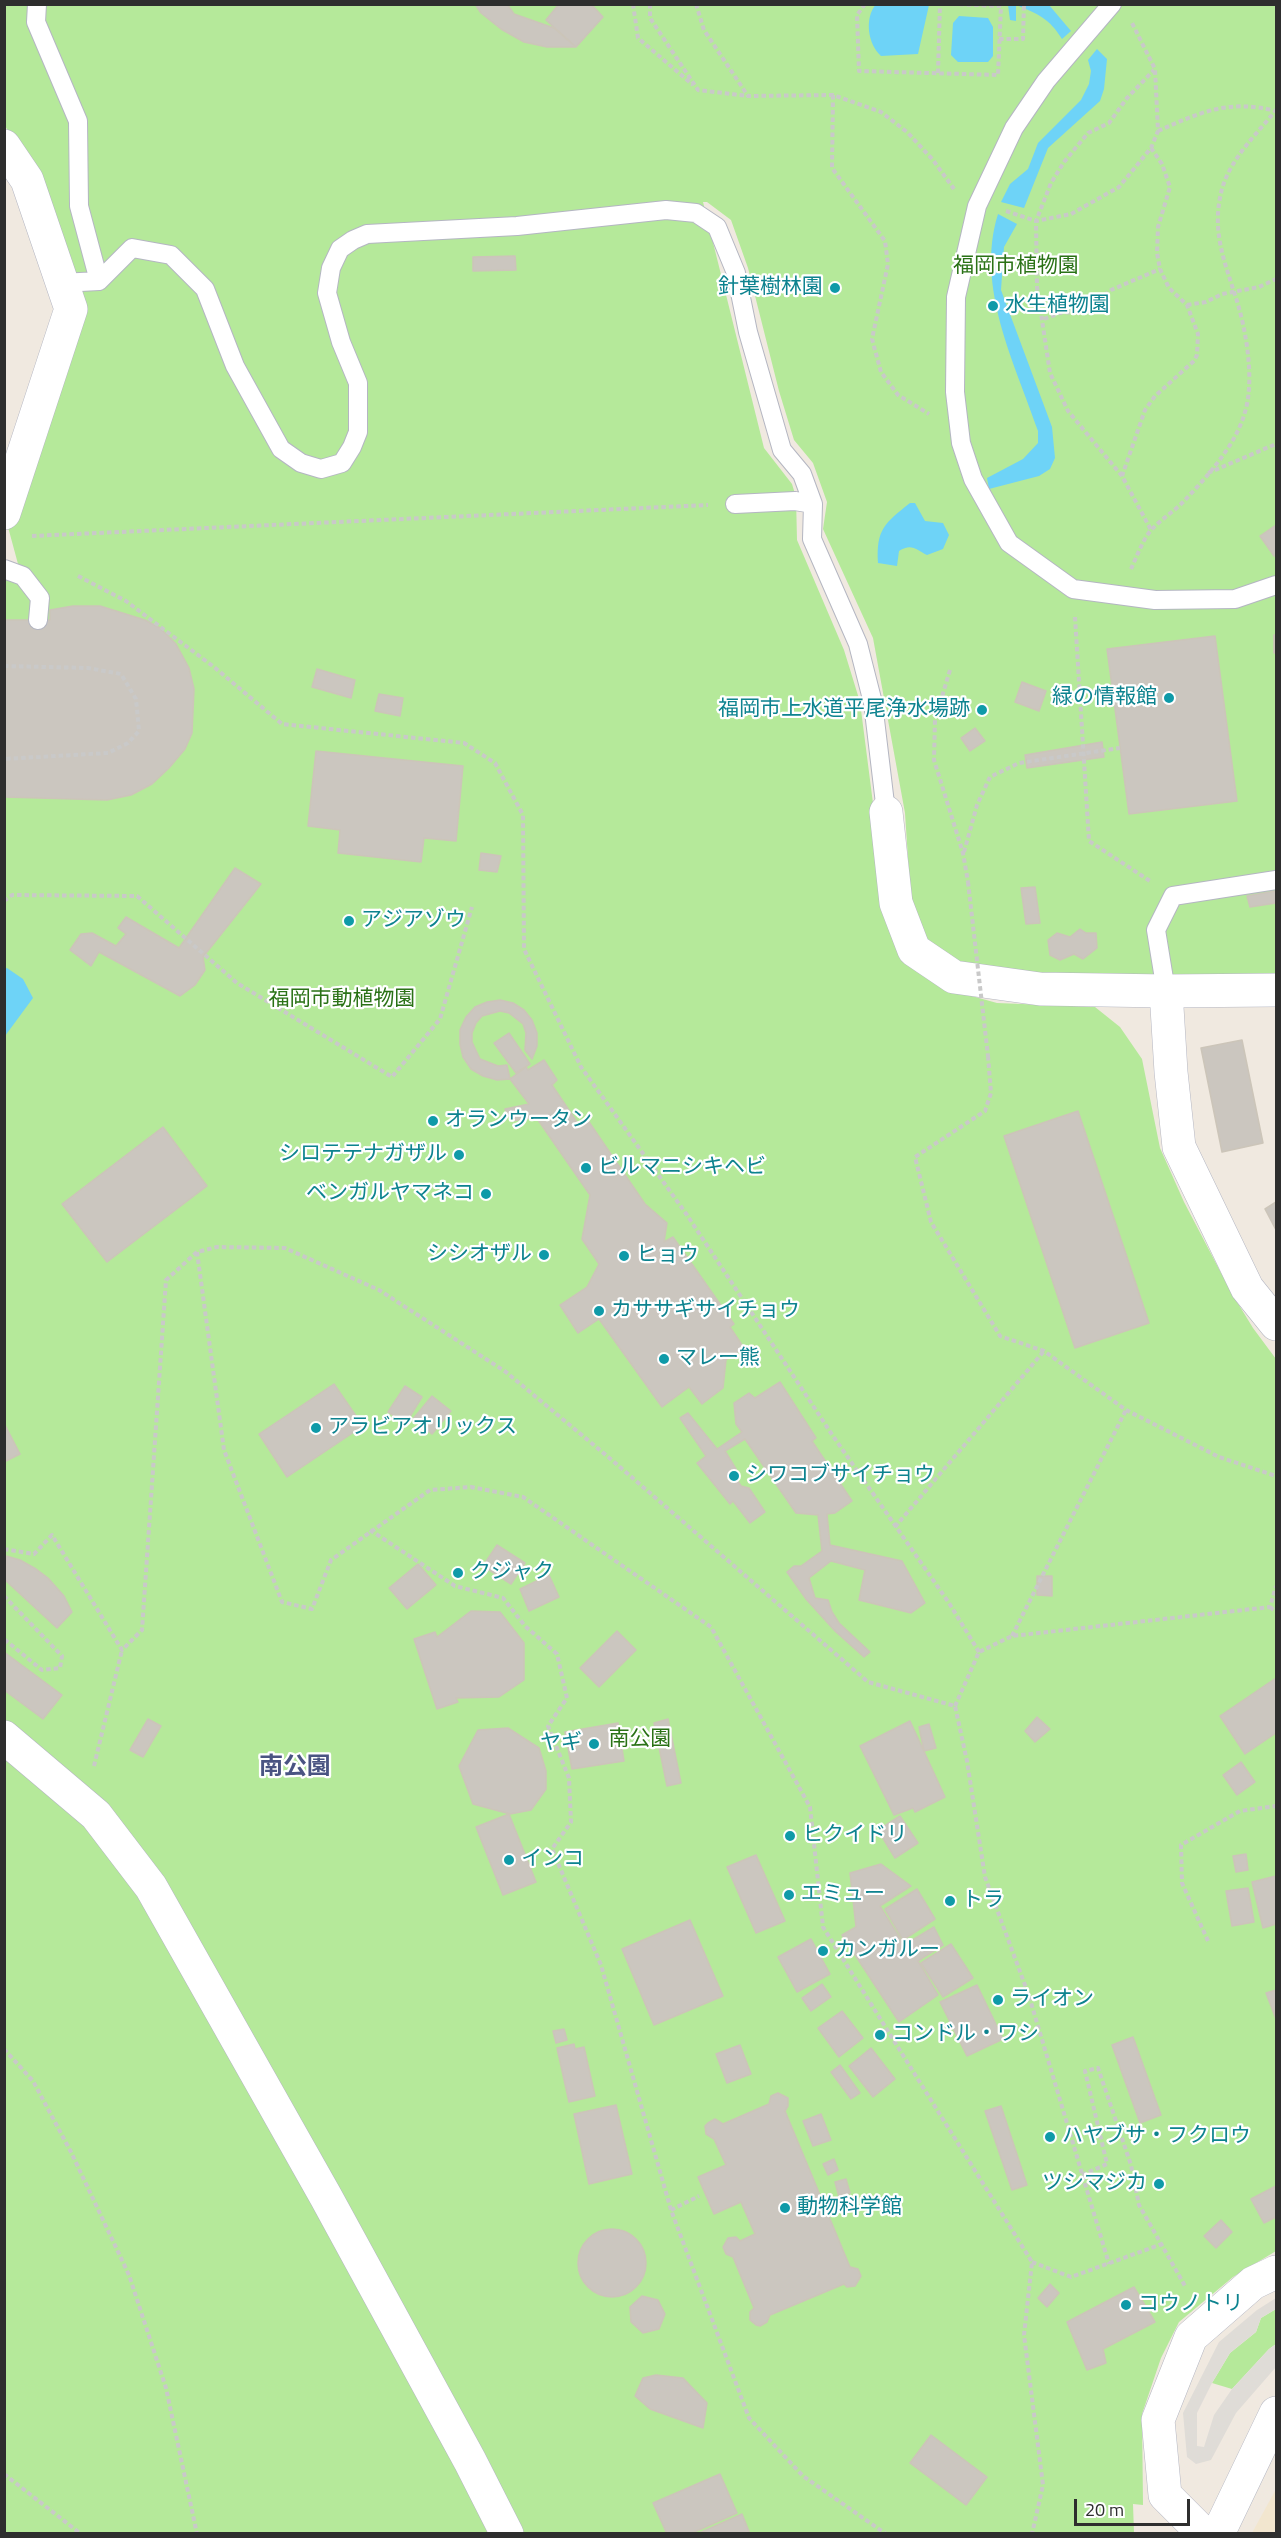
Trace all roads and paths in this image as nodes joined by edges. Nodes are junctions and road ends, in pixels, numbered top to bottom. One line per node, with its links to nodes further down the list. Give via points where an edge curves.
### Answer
1 (37, 4): 25 (lane, via 36,22 78,121 79,206)
2 (633, 4): 14 (path, via 638,38)
3 (650, 4): 14 (path, via 650,18)
4 (696, 4): 16 (path, via 704,30)
5 (865, 4): 13 (path, via 857,15 859,71)
6 (940, 4): 13 (path)
7 (951, 4): 11 (path, via 1001,6)
8 (1024, 4): 11 (path, via 1023,39)
9 (1112, 4): 21 (lane, via 1046,81 1020,118)
10 (1132, 22): 12 (path)
11 (999, 39): 13 (path, via 998,75)
12 (1155, 69): 18 (path); 22 (path, via 1109,123 1088,133 1064,162)
13 (938, 74)
14 (698, 90): 16 (path)
15 (833, 95): 16 (path); 21 (path, via 881,112 898,125 933,160 958,193); 30 (path, via 832,168 885,241 888,264 872,339 880,372 898,395 929,414)
16 (748, 96)
17 (1276, 111): 18 (path, via 1256,106 1216,108); 27 (path, via 1238,157 1221,192 1218,237)
18 (1158, 131): 20 (path)
19 (4, 146): 26 (street, via 27,180)
20 (1151, 148): 22 (path, via 1119,187 1071,214); 23 (path, via 1170,187 1158,227)
21 (977, 206): 22 (path, via 1000,208); 30 (lane, via 956,297)
22 (1036, 221): 29 (path, via 1037,287)
23 (1160, 269): 28 (path, via 1169,288); 29 (path, via 1111,290 1086,311)
24 (1276, 279): 27 (path)
25 (99, 281): 26 (lane); 35 (lane, via 132,248 171,255 205,289 235,366 281,449 301,463 321,469 342,463 358,432 358,383 327,293 331,268 340,249 367,234 518,226 666,210 696,213 717,227 727,248 782,450 802,474)
26 (61, 283): 36 (street, via 71,309)
27 (1234, 292): 28 (path); 32 (path, via 1251,373 1250,394 1232,442)
28 (1186, 305): 33 (path, via 1198,334 1197,355 1145,411)
29 (1044, 319): 33 (path, via 1050,373 1068,411)
30 (958, 418): 42 (lane, via 960,443 970,472 1009,543)
31 (1276, 444): 32 (path)
32 (1207, 474): 37 (path)
33 (1122, 476): 37 (path)
34 (735, 504): 35 (lane); 36 (path)
35 (813, 504): 48 (lane, via 812,538 858,644 873,703)
36 (13, 524)
37 (1151, 530): 40 (path)
38 (4, 569): 43 (lane, via 23,576 40,598)
39 (78, 576): 61 (path, via 126,601 282,724 464,743 495,763 523,815 524,949 581,1067 687,1215)
40 (1127, 576)
41 (1276, 585): 42 (lane, via 1235,599 1155,600)
42 (1073, 589): 51 (path, via 1089,841)
43 (38, 620)
44 (4, 666): 47 (path, via 88,668 122,674 136,699 139,731 128,743 108,753)
45 (950, 670): 49 (path, via 935,720 933,760)
46 (1120, 748): 49 (path, via 1019,764 990,777)
47 (4, 759)
48 (885, 812): 55 (street, via 896,903 914,950 954,977 1040,989)
49 (963, 853): 58 (path, bridge, via 992,1093 985,1111 915,1157 931,1222 1000,1336)
50 (1276, 880): 51 (lane)
51 (1173, 896): 55 (lane, via 1156,930)
52 (4, 901): 53 (path, via 12,895 137,896 237,983 392,1077 440,1018)
53 (472, 906)
54 (1276, 990): 55 (street)
55 (1166, 991): 57 (street, via 1179,1147 1246,1288)
56 (197, 1252): 62 (path, via 224,1450 282,1602 312,1609 331,1560); 70 (path, via 166,1280 142,1630); 72 (path, via 217,1246 285,1248 379,1290 506,1372 868,1682)
57 (1276, 1324)
58 (1044, 1351): 59 (path); 61 (path)
59 (1126, 1410): 60 (path, via 1219,1457); 68 (path)
60 (1276, 1476)
61 (895, 1527): 71 (path)
62 (370, 1530): 80 (path, via 455,1586 503,1598 525,1626 556,1654 567,1698 548,1726 570,1778 571,1822 552,1849 601,1965); 82 (path, via 430,1490 471,1487 523,1497 711,1627 810,1807 823,1927)
63 (4, 1549): 70 (path, via 34,1554 52,1535)
64 (1276, 1586): 66 (path)
65 (4, 1596): 69 (path, via 62,1656 60,1668 42,1670)
66 (1270, 1607): 67 (path); 68 (path)
67 (1276, 1612)
68 (1012, 1636): 71 (path)
69 (4, 1639)
70 (122, 1650): 74 (path)
71 (979, 1652): 72 (path)
72 (955, 1706): 78 (path, via 985,1877 1029,1996)
73 (4, 1737): 90 (street, via 96,1815 151,1887 326,2197)
74 (93, 1770)
75 (1276, 1806): 76 (path, via 1240,1811 1181,1845 1182,1883)
76 (1208, 1941)
77 (4, 2049): 89 (path, via 33,2081 129,2275 166,2388)
78 (1082, 2175): 81 (path, via 1107,2164 1085,2072 1098,2068 1131,2165 1139,2205); 83 (path)
79 (699, 2196): 80 (path)
80 (672, 2210): 91 (path, via 749,2418 803,2476)
81 (1162, 2244): 83 (path); 85 (path)
82 (1032, 2262): 83 (path, via 1071,2277); 92 (path, via 1024,2335 1043,2486)
83 (1109, 2264)
84 (1276, 2272): 93 (street, via 1253,2283 1191,2337 1158,2420 1165,2495)
85 (1185, 2286)
86 (1276, 2413): 94 (street)
87 (4, 2474): 88 (path)
88 (81, 2534)
89 (197, 2534)
90 (507, 2534)
91 (886, 2534)
92 (1032, 2534)
93 (1204, 2534)
94 (1218, 2534)

